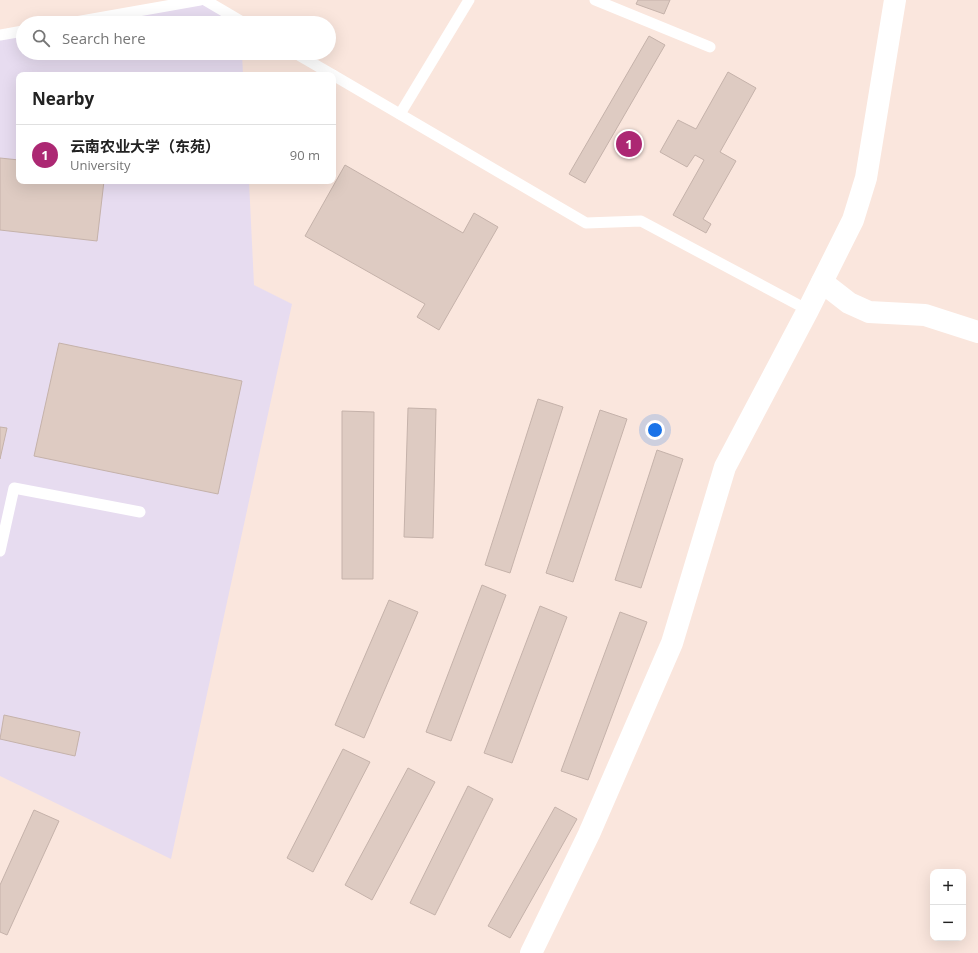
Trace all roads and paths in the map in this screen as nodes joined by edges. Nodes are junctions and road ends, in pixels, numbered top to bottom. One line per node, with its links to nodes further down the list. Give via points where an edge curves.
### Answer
1 (200, 0): 6 (lane)
2 (205, 0): 7 (lane)
3 (469, 0): 14 (lane)
4 (595, 0): 10 (lane)
5 (895, 0): 15 (street, via 866,178 852,220)
6 (110, 16)
7 (232, 16)
8 (16, 32): 9 (lane)
9 (0, 35)
10 (710, 47)
11 (307, 60): 12 (lane)
12 (328, 72)
13 (336, 77): 14 (lane)
14 (400, 114): 16 (lane, via 586,223 641,221)
15 (822, 282): 16 (street); 17 (street, via 849,303 869,312 925,315)
16 (808, 310): 20 (street, via 725,467 672,643 589,834)
17 (978, 332)
18 (140, 512): 19 (lane, via 14,488)
19 (0, 551)
20 (531, 953)

